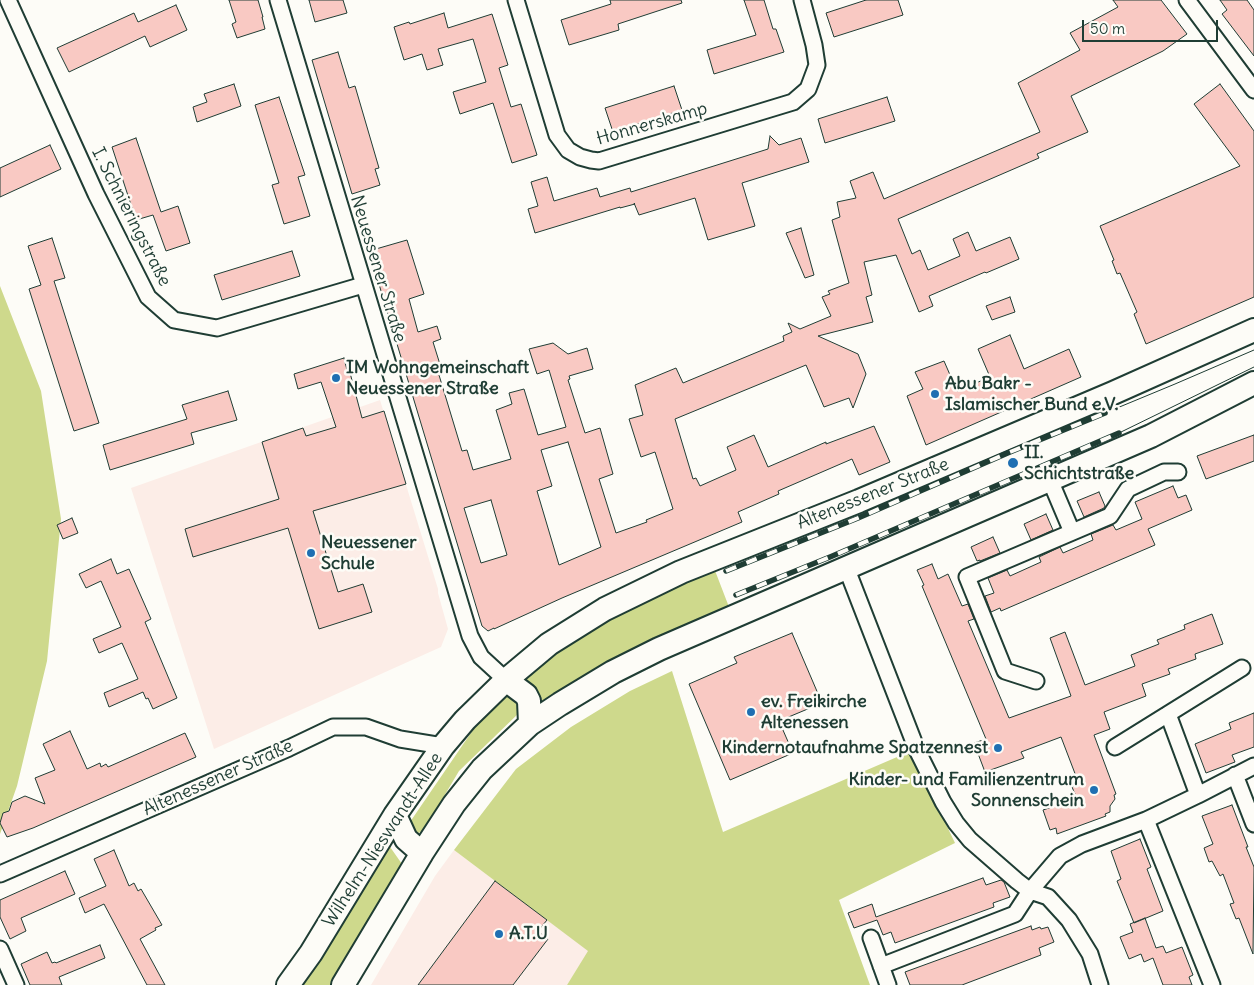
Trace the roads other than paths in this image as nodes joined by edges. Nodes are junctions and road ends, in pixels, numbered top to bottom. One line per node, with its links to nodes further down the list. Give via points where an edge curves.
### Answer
1 (8, 0): 7 (street, I. Schnieringstraße, via 96,194 148,297 174,320 217,328)
2 (278, 0): 7 (street, Neuessener Straße)
3 (516, 0): 4 (street, Honnerskamp, via 557,135 568,150 580,157 599,161 793,102 808,89 817,65)
4 (802, 0)
5 (1187, 0): 6 (street)
6 (1254, 90)
7 (363, 285): 15 (street, Neuessener Straße, via 470,636 481,657)
8 (1254, 330): 15 (main road, Altenessener Straße, via 894,486 681,572 605,609 549,644)
9 (1254, 383): 11 (main road, via 1151,436)
10 (1178, 472): 12 (street, via 1164,472 1128,489 1110,516)
11 (1050, 480): 12 (street); 13 (main road)
12 (1072, 532): 16 (street, via 967,576 1005,671)
13 (846, 567): 18 (main road, via 659,649 613,672); 29 (street, via 917,750 943,802 970,840)
14 (1242, 668): 17 (street)
15 (506, 680): 18 (main road, via 526,695); 19 (main road, Wilhelm-Nieswandt-Allee)
16 (1036, 681)
17 (1168, 714): 20 (street); 23 (street)
18 (530, 724): 27 (main road, via 482,769)
19 (443, 746): 24 (main road, Wilhelm-Nieswandt-Allee); 28 (street, Altenessener Straße, via 400,739 366,727 332,727)
20 (1115, 747)
21 (1254, 766): 22 (street)
22 (1235, 775): 23 (street); 26 (street)
23 (1198, 795): 25 (street)
24 (395, 815): 27 (main road, via 406,839); 34 (main road, Wilhelm-Nieswandt-Allee)
25 (1146, 820): 29 (street, via 1082,844 1060,856); 38 (street)
26 (1254, 824)
27 (422, 853): 35 (main road)
28 (0, 874)
29 (1030, 891): 32 (street, via 1015,914); 37 (street, via 1048,897 1069,920 1090,954)
30 (871, 938): 32 (street)
31 (0, 949): 33 (street)
32 (881, 966): 36 (street)
33 (16, 985)
34 (288, 985)
35 (343, 985)
36 (888, 985)
37 (1100, 985)
38 (1212, 985)

